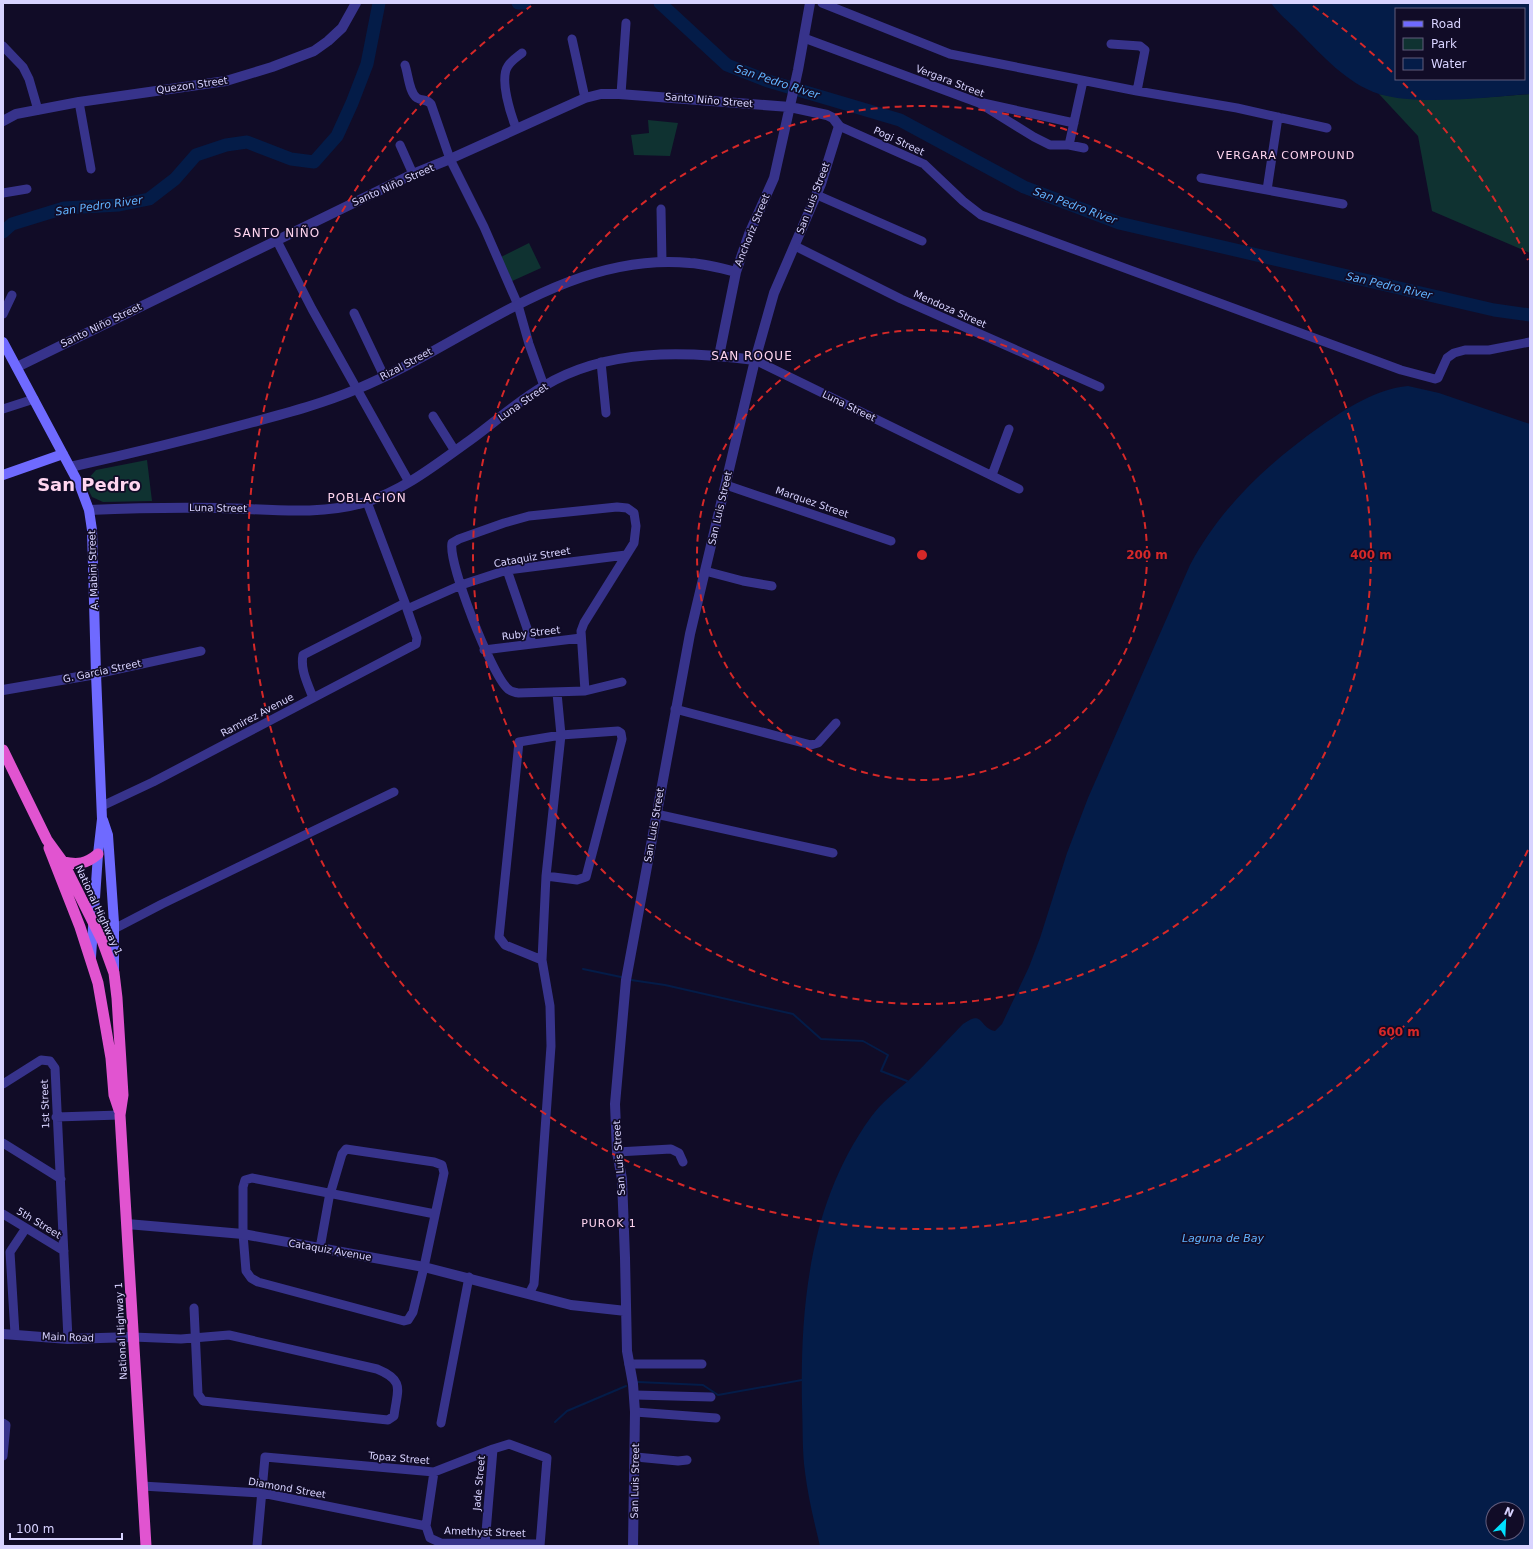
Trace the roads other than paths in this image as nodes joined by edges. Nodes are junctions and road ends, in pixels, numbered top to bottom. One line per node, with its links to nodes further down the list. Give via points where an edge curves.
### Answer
1 (356, 3): 15 (street, Quezon Street, via 342,28 314,52 272,68 226,81)
2 (810, 3): 5 (street, Anchoriz Street)
3 (822, 3): 11 (street, via 950,54)
4 (626, 23): 13 (street)
5 (804, 38): 16 (street, Anchoriz Street); 17 (street, Vergara Street)
6 (572, 39): 14 (street)
7 (1111, 44): 12 (street, via 1140,46 1145,50)
8 (3, 46): 18 (street, via 23,67)
9 (522, 53): 23 (street, via 508,66 506,73 506,95)
10 (405, 65): 28 (street, via 415,97 431,104)
11 (1083, 80): 12 (street); 21 (street)
12 (1137, 91): 19 (street)
13 (621, 94): 14 (street, Santo Niño Street, via 601,94); 16 (street, Santo Niño Street)
14 (585, 98): 23 (street, Santo Niño Street)
15 (79, 102): 18 (street, Quezon Street); 29 (street)
16 (791, 103): 22 (street, Santo Niño Street, via 827,115); 42 (street, Anchoriz Street, via 774,178 749,234)
17 (979, 103): 21 (street); 26 (street, Vergara Street, via 1042,142 1050,145)
18 (38, 110): 20 (street, Quezon Street, via 16,114)
19 (1278, 117): 24 (street); 33 (street)
20 (3, 121)
21 (1074, 123): 26 (street)
22 (839, 126): 35 (street, San Luis Street); 48 (street, Pogi Street, via 924,164 981,215 1401,370 1435,379 1438,378 1447,358 1454,353 1465,350 1489,350)
23 (516, 128): 28 (street, Santo Niño Street)
24 (1327, 128)
25 (400, 145): 30 (street)
26 (1069, 145): 27 (street, Vergara Street)
27 (1084, 148)
28 (450, 159): 30 (street, Santo Niño Street); 44 (street, via 484,227)
29 (91, 168)
30 (413, 174): 38 (street, Santo Niño Street)
31 (1201, 178): 33 (street)
32 (27, 189): 34 (street)
33 (1267, 190): 36 (street)
34 (3, 193)
35 (817, 195): 39 (street); 40 (street, San Luis Street)
36 (1343, 204)
37 (661, 209): 41 (street)
38 (276, 239): 52 (street, Santo Niño Street); 56 (street)
39 (922, 241)
40 (794, 246): 50 (street, San Luis Street, via 774,294); 55 (street, Mendoza Street, via 901,299)
41 (662, 262): 42 (street, Rizal Street, via 691,263); 44 (street, Rizal Street, via 594,272)
42 (736, 272): 49 (street, Anchoriz Street)
43 (12, 295): 46 (street)
44 (518, 305): 53 (street, Rizal Street); 54 (street)
45 (354, 313): 53 (street)
46 (3, 314)
47 (3, 342): 52 (main road, A. Mabini Street)
48 (1530, 342)
49 (719, 356): 50 (street, Luna Street); 51 (street, Luna Street, via 670,354 626,357)
50 (755, 360): 66 (street, Luna Street); 68 (street, San Luis Street)
51 (601, 362): 54 (street, Luna Street, via 578,369); 59 (street)
52 (17, 367): 57 (main road, A. Mabini Street)
53 (384, 376): 56 (street, Rizal Street)
54 (544, 386): 62 (street, Luna Street)
55 (1100, 387)
56 (357, 389): 64 (street, Rizal Street, via 280,415 160,448); 67 (street)
57 (34, 400): 58 (street); 63 (main road, A. Mabini Street)
58 (3, 409)
59 (606, 413)
60 (434, 416): 62 (street)
61 (1009, 428): 66 (street)
62 (455, 451): 67 (street, Luna Street)
63 (63, 454): 64 (main road, A. Mabini Street); 65 (main road)
64 (70, 467): 71 (main road, A. Mabini Street)
65 (3, 475)
66 (992, 475): 69 (street, Luna Street)
67 (409, 482): 70 (street, Luna Street)
68 (726, 485): 72 (street, Marquez Street); 75 (street, San Luis Street)
69 (1020, 489)
70 (367, 502): 71 (street, Luna Street, via 340,508 311,510 175,507); 78 (street)
71 (88, 510): 83 (main road, A. Mabini Street, via 92,530)
72 (891, 541)
73 (626, 555): 74 (street, Cataquiz Street); 76 (street, via 634,543 636,526 634,513 627,508 529,516 452,543); 79 (street, via 584,623)
74 (507, 570): 76 (street, Cataquiz Street); 80 (street)
75 (705, 571): 77 (street, via 743,582); 89 (street, San Luis Street)
76 (461, 585): 78 (street, Cataquiz Street); 81 (street)
77 (772, 586)
78 (406, 606): 88 (street, Ramirez Avenue, via 417,638 416,644); 88 (street, Cataquiz Street, via 303,655 306,680)
79 (581, 638): 80 (street, Ruby Street); 86 (street)
80 (532, 643): 81 (street, Ruby Street)
81 (484, 650): 87 (street, via 510,691)
82 (201, 651): 83 (street, G. Garcia Street)
83 (96, 674): 85 (street, G. Garcia Street); 94 (main road, A. Mabini Street)
84 (622, 682): 86 (street)
85 (3, 690)
86 (585, 691): 87 (street)
87 (557, 693): 91 (street)
88 (313, 698): 94 (street, Ramirez Avenue)
89 (675, 709): 90 (street, via 811,745 818,743); 95 (street, San Luis Street)
90 (836, 723)
91 (561, 735): 101 (street); 101 (street, via 614,730 621,732 622,739 586,877 577,880); 105 (street, via 519,742 499,932 500,940 505,945)
92 (3, 750): 97 (highway, National Highway 1)
93 (394, 792): 103 (street)
94 (102, 806): 96 (main road, A. Mabini Street)
95 (656, 814): 98 (street); 111 (street, San Luis Street, via 626,980 615,1104)
96 (102, 819): 99 (main road, A. Mabini Street); 103 (main road, A. Mabini Street, via 108,835)
97 (47, 840): 100 (highway, National Highway 1); 104 (highway, National Highway 1)
98 (833, 853)
99 (98, 854): 100 (highway, via 82,864); 102 (main road, A. Mabini Street)
100 (63, 862): 102 (highway, National Highway 1)
101 (546, 876): 105 (street)
102 (94, 923): 104 (main road, A. Mabini Street); 106 (highway, National Highway 1)
103 (114, 929): 106 (main road, A. Mabini Street)
104 (91, 958): 108 (highway, National Highway 1, via 104,1012 114,1095)
105 (542, 960): 124 (street, via 550,1006 551,1046 534,1284)
106 (114, 973): 108 (highway, National Highway 1, via 119,1013 123,1095)
107 (3, 1084): 109 (street, 1st Street, via 40,1060 50,1061 55,1068)
108 (120, 1115): 109 (street); 117 (highway, National Highway 1)
109 (56, 1117): 113 (street, 1st Street)
110 (3, 1143): 113 (street)
111 (617, 1152): 112 (street, via 671,1149 679,1153); 126 (street, San Luis Street, via 622,1179)
112 (683, 1162)
113 (60, 1179): 121 (street, 1st Street)
114 (330, 1193): 116 (street); 116 (street, via 342,1154 346,1149 434,1162 442,1165 444,1173); 119 (street, via 249,1178 245,1180 243,1187); 120 (street)
115 (3, 1214): 118 (street, 5th Street)
116 (435, 1214): 122 (street)
117 (127, 1224): 119 (street, Cataquiz Avenue); 129 (highway, National Highway 1)
118 (26, 1228): 121 (street, 5th Street); 128 (street, via 10,1252)
119 (242, 1234): 120 (street, Cataquiz Avenue); 122 (street, via 246,1271 254,1280 399,1320 408,1320 413,1312)
120 (320, 1248): 122 (street, Cataquiz Avenue)
121 (64, 1251): 131 (street, 1st Street)
122 (424, 1267): 123 (street, Cataquiz Avenue)
123 (469, 1277): 124 (street, Cataquiz Avenue); 139 (street)
124 (529, 1294): 126 (street, Cataquiz Avenue, via 571,1305)
125 (194, 1308): 130 (street)
126 (626, 1311): 132 (street, San Luis Street)
127 (3, 1334): 128 (street, Main Road)
128 (15, 1334): 131 (street, Main Road)
129 (133, 1337): 130 (street); 131 (street, Main Road); 145 (highway, National Highway 1)
130 (196, 1337): 130 (street, via 198,1394 203,1401 388,1420 394,1416 397,1384 394,1377 388,1374 229,1335)
131 (68, 1339)
132 (629, 1364): 133 (street); 134 (street, San Luis Street)
133 (702, 1364)
134 (635, 1395): 135 (street); 136 (street, San Luis Street)
135 (710, 1398)
136 (635, 1412): 137 (street); 142 (street, San Luis Street)
137 (716, 1418)
138 (3, 1423): 141 (street, via 6,1426)
139 (441, 1423)
140 (493, 1449): 144 (street, Topaz Street); 148 (street, Jade Street); 149 (street, Topaz Street, via 509,1444 547,1458)
141 (3, 1456)
142 (636, 1457): 143 (street); 152 (street, San Luis Street)
143 (687, 1460)
144 (434, 1472): 146 (street, Topaz Street, via 266,1457); 147 (street)
145 (142, 1486): 146 (street, Diamond Street); 150 (highway, National Highway 1)
146 (262, 1493): 147 (street, Diamond Street); 151 (street)
147 (426, 1526): 148 (street, Amethyst Street, via 430,1538 441,1542)
148 (485, 1544): 149 (street, Amethyst Street)
149 (540, 1545)
150 (146, 1546)
151 (259, 1546)
152 (634, 1546)

